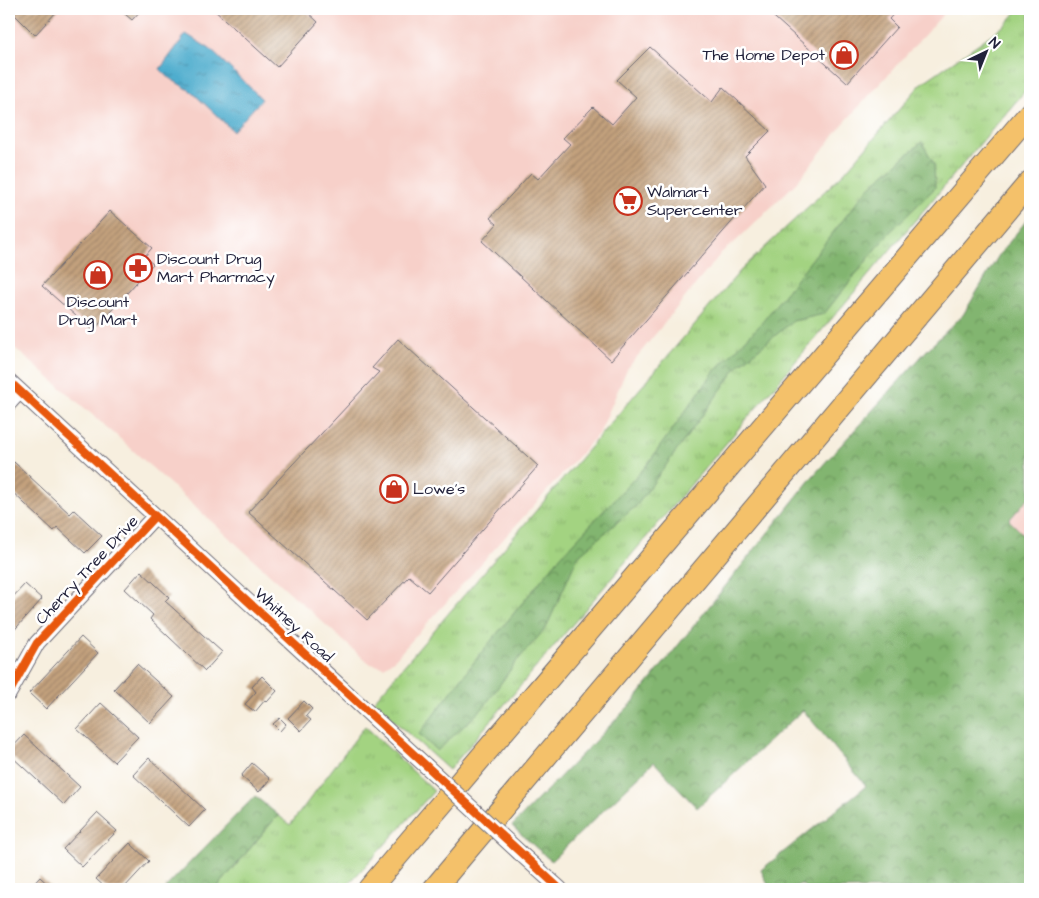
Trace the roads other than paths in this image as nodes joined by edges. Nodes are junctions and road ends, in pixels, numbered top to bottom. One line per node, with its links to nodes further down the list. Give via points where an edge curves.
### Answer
1 (1030, 113): 7 (highway)
2 (1030, 182): 8 (highway)
3 (14, 386): 4 (street, Whitney Road); 5 (street, Whitney Road)
4 (9, 403)
5 (155, 516): 6 (street, Cherry Tree Drive, via 37,643); 9 (street, Whitney Road, bridge)
6 (9, 693)
7 (369, 889)
8 (434, 889)
9 (560, 889)

